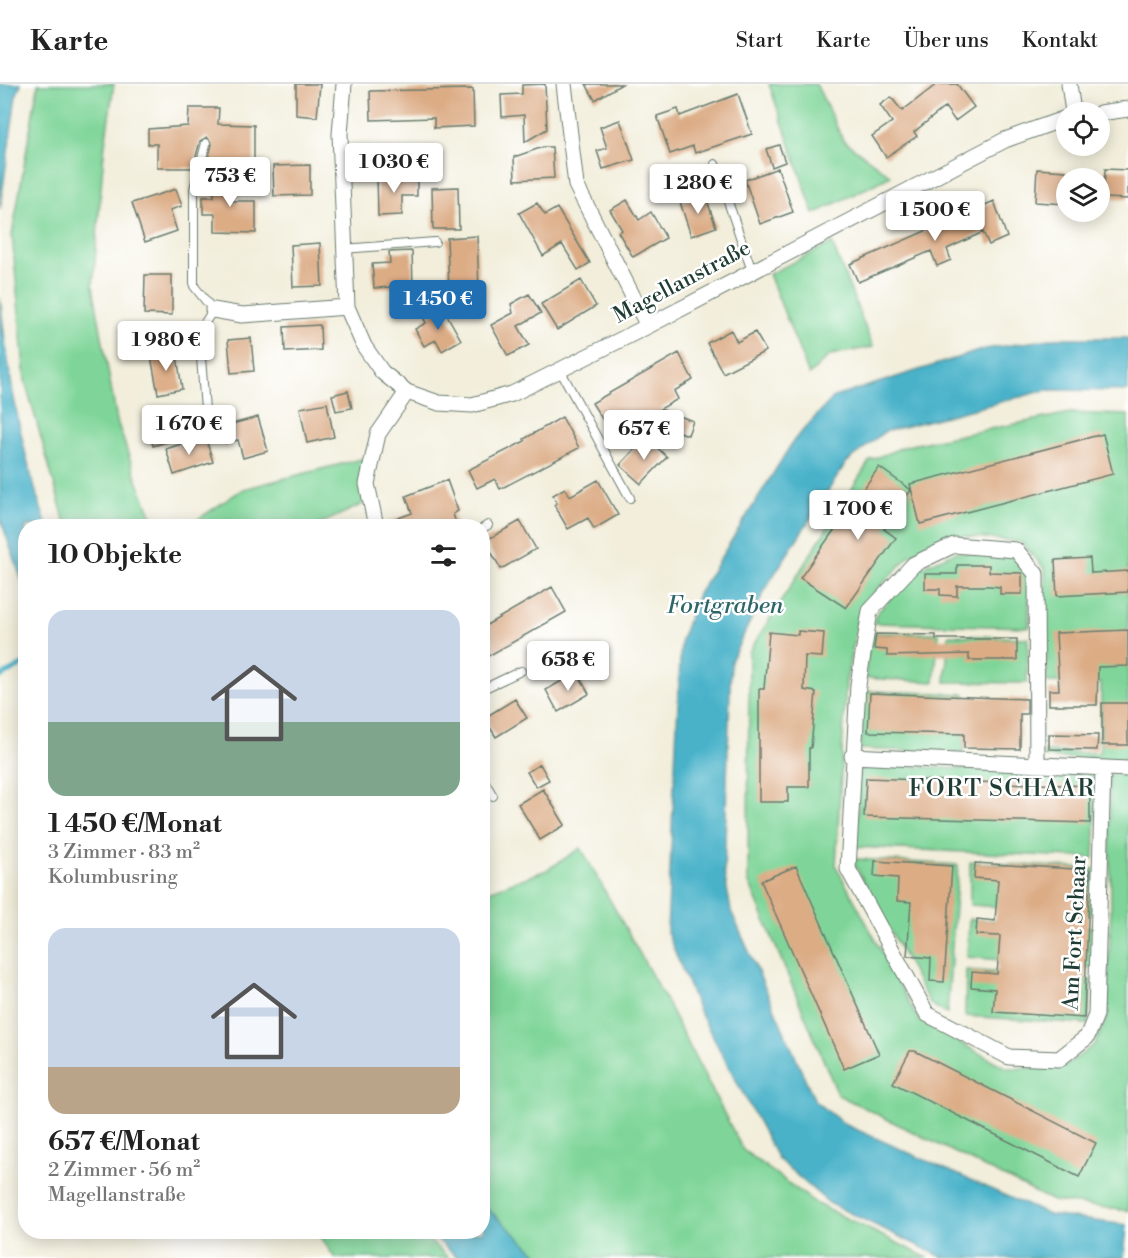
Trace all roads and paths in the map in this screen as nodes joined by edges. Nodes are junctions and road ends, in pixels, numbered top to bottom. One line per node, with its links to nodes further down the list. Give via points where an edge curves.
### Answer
1 (344, 84): 11 (street, via 340,134)
2 (564, 84): 15 (street, via 576,185)
3 (1069, 84): 4 (street)
4 (1072, 102)
5 (1128, 109): 6 (street)
6 (1110, 111)
7 (1056, 122): 12 (street, Magellanstraße, via 1005,140)
8 (206, 143): 14 (lane, via 194,189 194,286)
9 (715, 165): 12 (lane)
10 (435, 242): 11 (lane)
11 (343, 249): 13 (street)
12 (752, 271): 15 (street, Magellanstraße)
13 (347, 308): 14 (street, via 242,315); 17 (street, Magellanstraße, via 382,372)
14 (213, 310): 18 (lane, via 199,332)
15 (648, 326): 16 (street, Magellanstraße)
16 (560, 370): 17 (street, Magellanstraße, via 512,394 472,405 438,403); 19 (lane)
17 (407, 392): 20 (street, via 378,434 367,483)
18 (206, 422)
19 (630, 498)
20 (375, 519)
21 (521, 671): 22 (lane)
22 (490, 686)
23 (852, 756): 24 (street); 24 (street, Am Fort Schaar, via 870,611 914,564 954,545 1016,550 1036,574); 25 (street, Am Fort Schaar, via 848,869 927,1014 1009,1058 1059,1059 1087,1037 1096,1015)
24 (1037, 763): 25 (street)
25 (1103, 768): 26 (street)
26 (1128, 769)
27 (490, 791): 28 (lane)
28 (493, 796)

